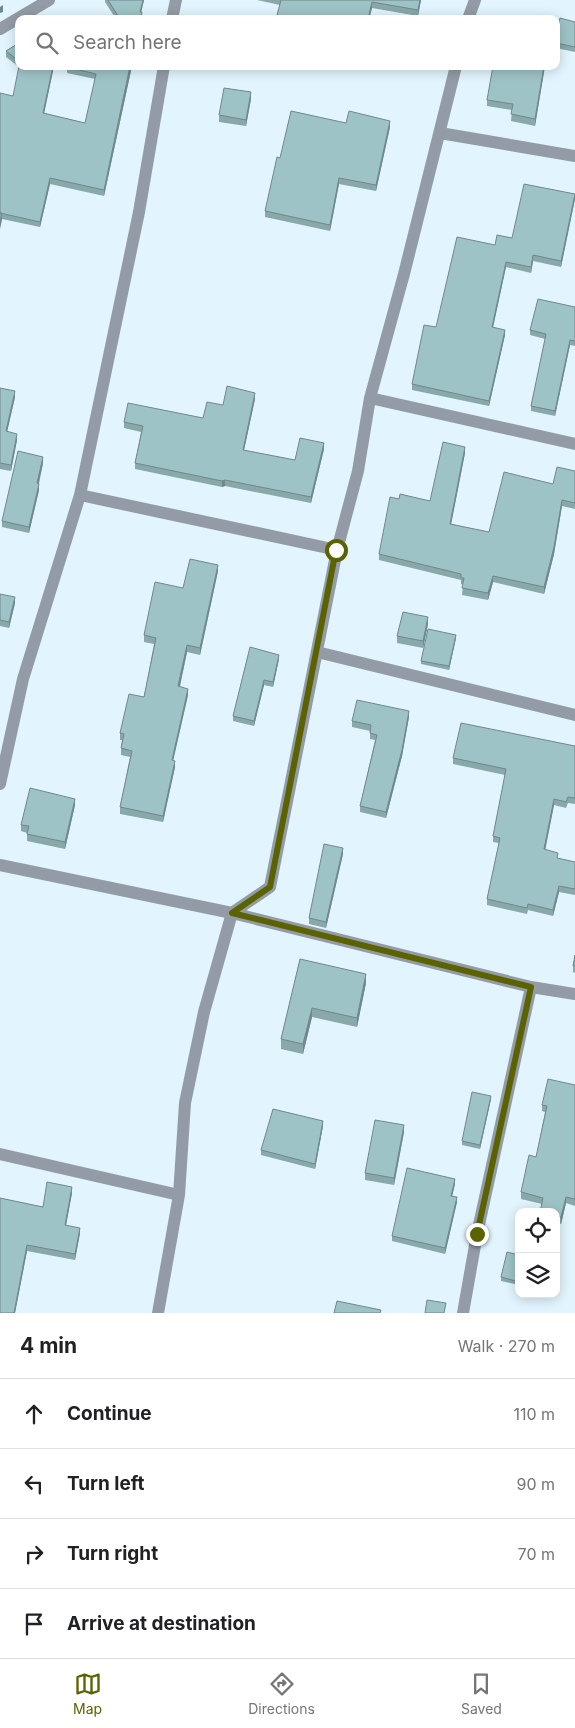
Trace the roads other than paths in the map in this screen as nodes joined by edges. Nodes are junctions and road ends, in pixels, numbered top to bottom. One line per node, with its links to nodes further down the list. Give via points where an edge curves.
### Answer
1 (49, 0): 4 (street)
2 (176, 0): 5 (street)
3 (475, 0): 6 (street)
4 (24, 15)
5 (173, 15)
6 (469, 15)
7 (15, 20): 8 (street)
8 (0, 29)
9 (163, 70): 15 (street)
10 (455, 70): 11 (street)
11 (440, 133): 12 (street); 13 (street)
12 (575, 156)
13 (370, 398): 14 (street); 16 (street, via 358,471)
14 (575, 444)
15 (80, 495): 16 (street); 19 (street, via 23,679)
16 (336, 550): 17 (street)
17 (318, 652): 18 (street); 21 (street, via 270,887)
18 (575, 716)
19 (0, 784)
20 (0, 866): 21 (street)
21 (232, 913): 22 (street); 25 (street, via 204,1012 185,1104)
22 (531, 987): 23 (street); 27 (street)
23 (575, 994)
24 (0, 1154): 25 (street)
25 (179, 1195): 26 (street)
26 (158, 1313)
27 (463, 1313)

